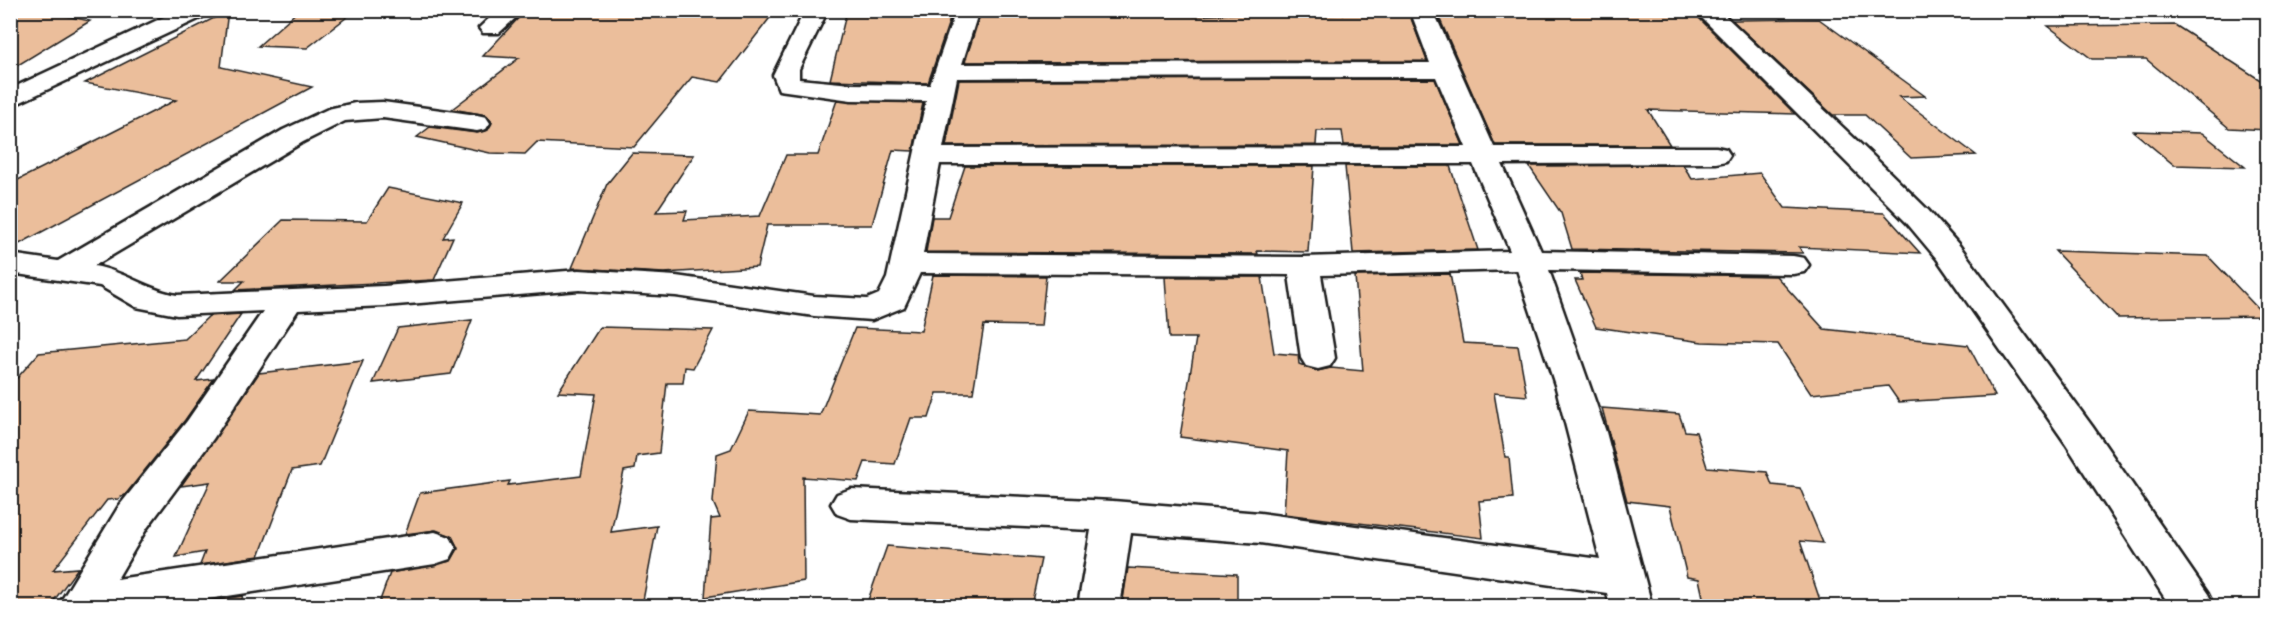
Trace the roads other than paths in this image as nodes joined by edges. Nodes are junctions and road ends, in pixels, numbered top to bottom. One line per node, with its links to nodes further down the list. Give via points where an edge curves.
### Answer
1 (199, 10): 10 (street)
2 (513, 10): 7 (street)
3 (817, 10): 9 (street, via 787,69 788,85 851,92)
4 (968, 10): 9 (street)
5 (1421, 10): 8 (street)
6 (1705, 10): 29 (street, via 1862,160 1948,252 2079,435)
7 (491, 28)
8 (1443, 70): 9 (street); 12 (street)
9 (944, 82): 14 (street)
10 (10, 99)
11 (477, 123): 20 (street, via 383,110 331,117)
12 (1483, 155): 13 (street); 14 (street); 15 (street)
13 (1716, 155)
14 (927, 156): 17 (street)
15 (1529, 260): 18 (street); 19 (street); 26 (street, via 1591,448)
16 (10, 263): 20 (street)
17 (907, 263): 19 (street); 21 (street, via 892,300 872,310 814,306 676,286 579,280)
18 (1793, 265)
19 (1304, 266): 22 (street)
20 (63, 271): 21 (street, via 109,278 156,303)
21 (287, 302): 27 (street, via 200,430 133,517)
22 (1318, 358)
23 (851, 504): 24 (street)
24 (1113, 516): 26 (street, via 1260,528); 28 (street)
25 (435, 548): 27 (street)
26 (1628, 592)
27 (81, 604)
28 (1099, 606)
29 (2193, 606)

